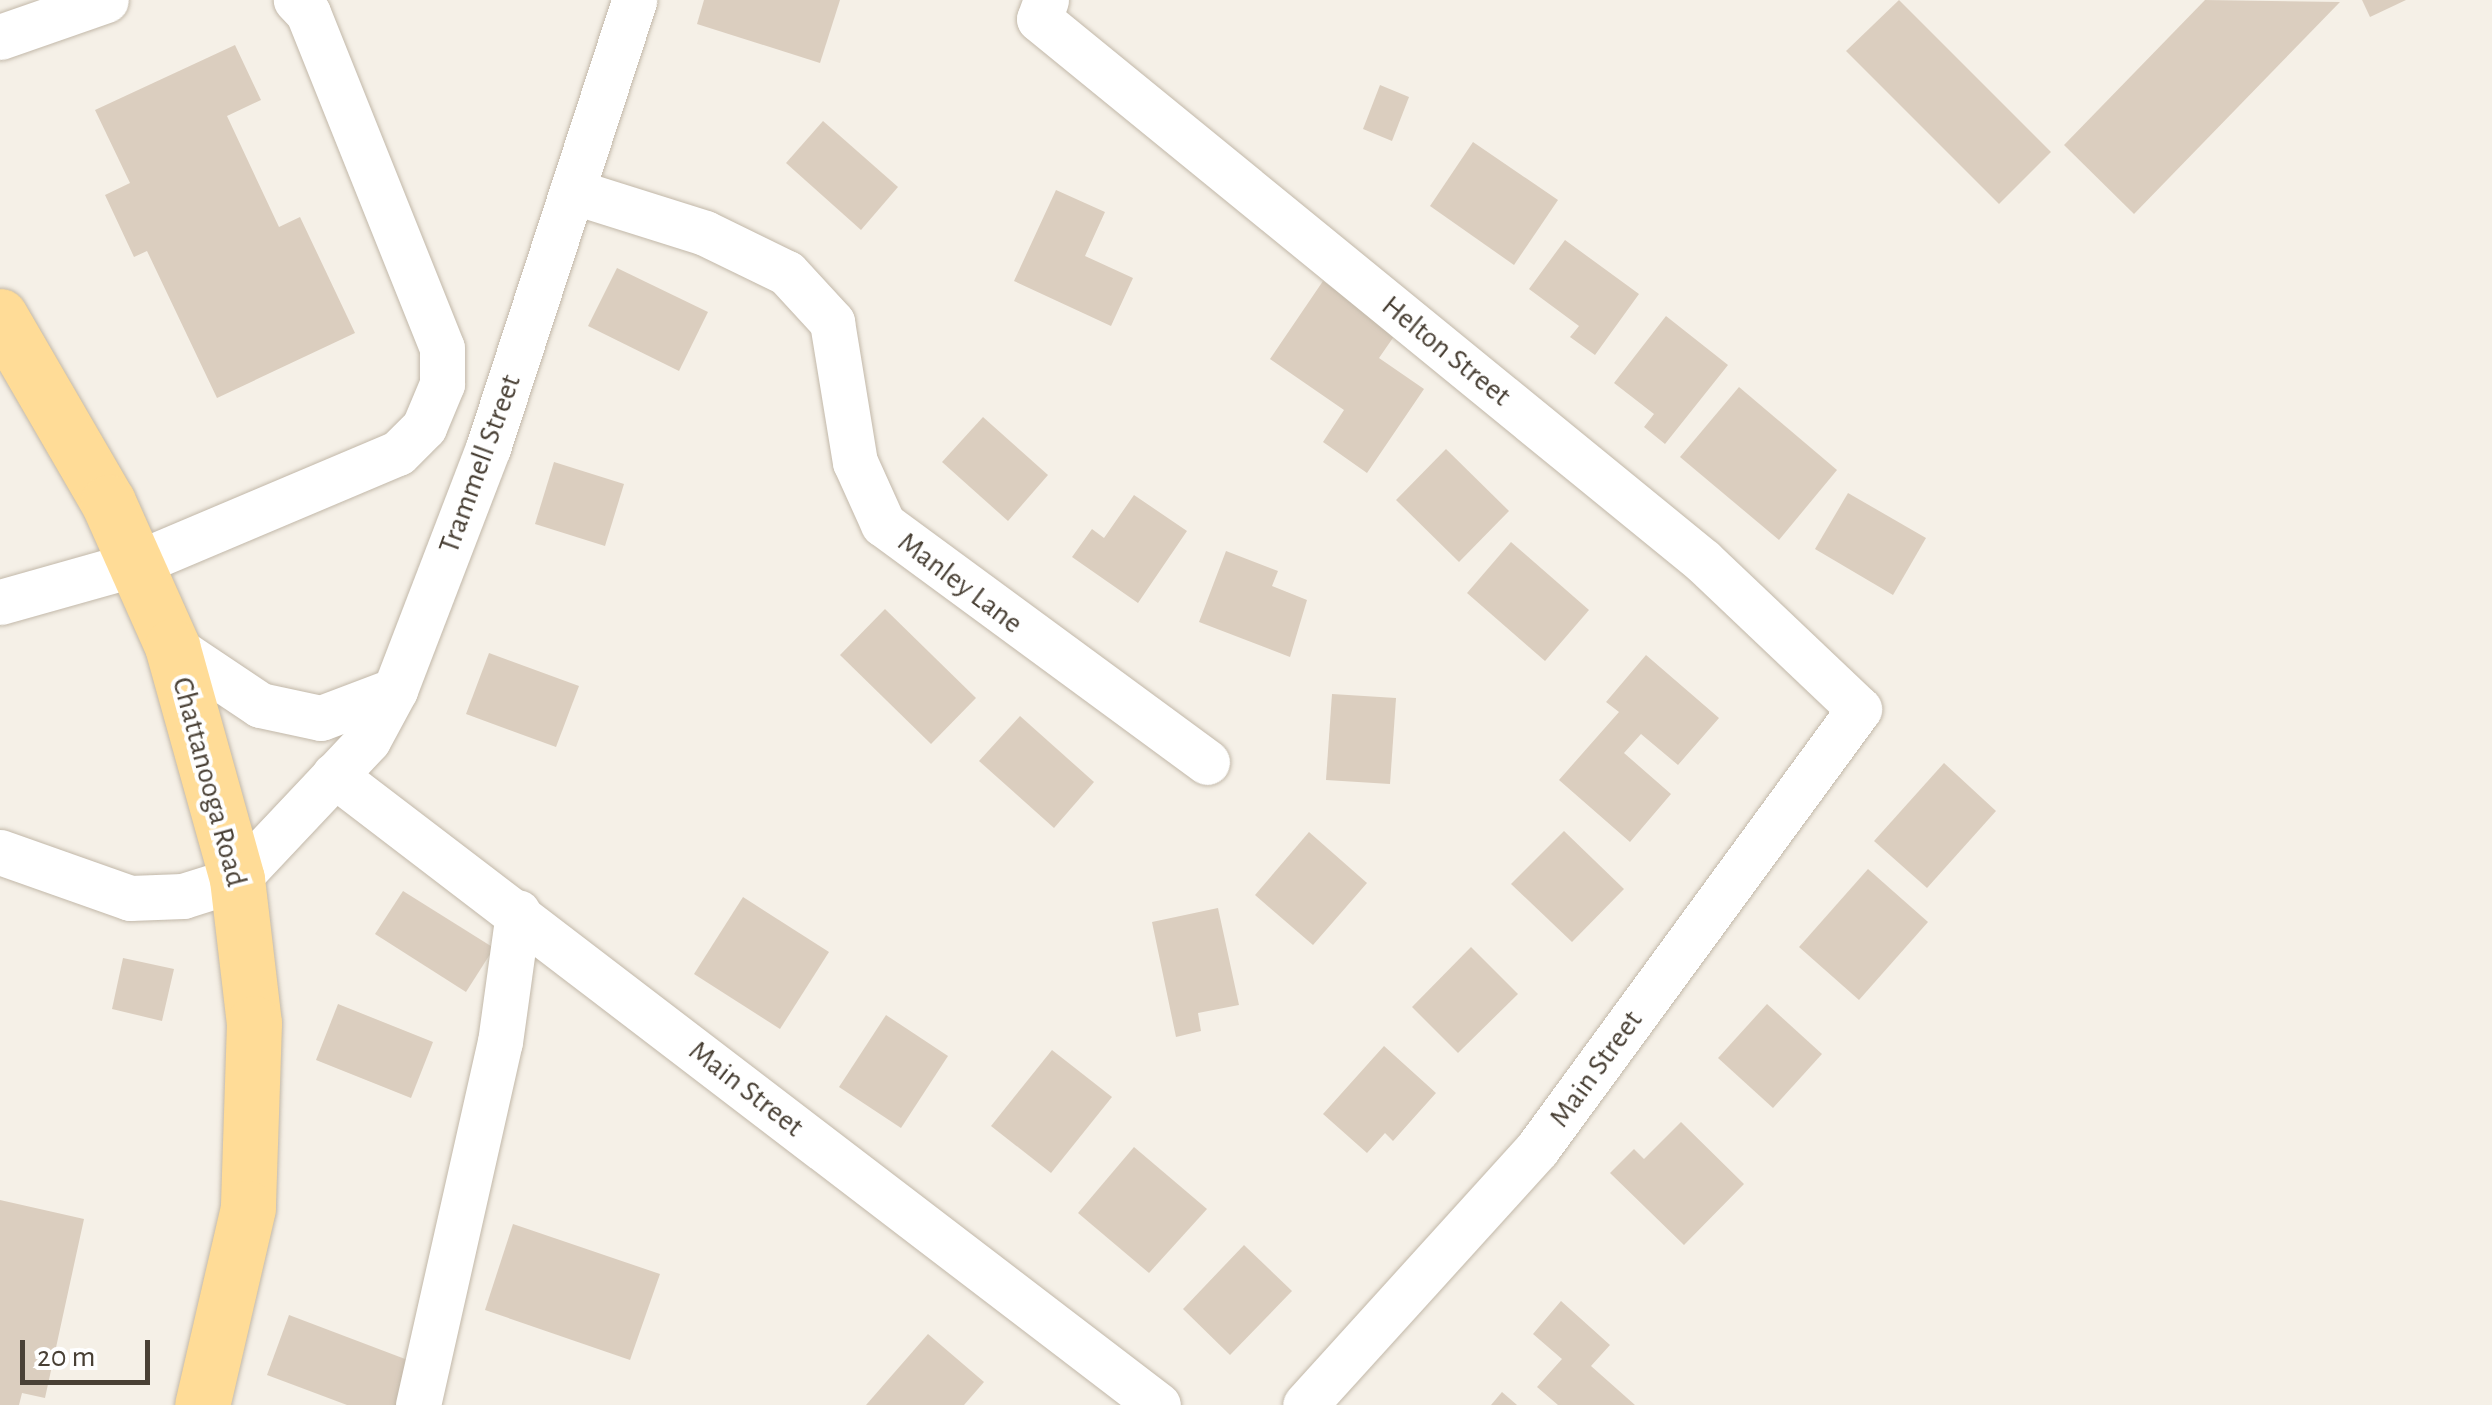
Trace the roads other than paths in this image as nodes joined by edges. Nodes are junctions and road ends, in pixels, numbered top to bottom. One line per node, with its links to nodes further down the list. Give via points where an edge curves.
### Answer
1 (106, 0): 5 (street)
2 (296, 0): 8 (street, via 308,13 442,348 442,384 424,427 398,453)
3 (634, 0): 6 (street, Trammell Street)
4 (1046, 0): 12 (street, Helton Street, via 1039,19 1703,560)
5 (0, 37)
6 (572, 191): 11 (street, Trammell Street, via 488,448); 13 (street, Manley Lane, via 705,233 787,273 832,322 855,462 884,524)
7 (0, 316): 8 (main road, Chattanooga Road, via 108,502)
8 (135, 564): 9 (street); 10 (main road, Chattanooga Road)
9 (0, 602)
10 (172, 646): 11 (street, via 260,705 322,718); 16 (main road, Chattanooga Road)
11 (396, 690): 14 (street, Trammell Street, via 368,740)
12 (1858, 710): 21 (street, Main Street, via 1537,1149)
13 (1208, 762)
14 (334, 775): 16 (street, Trammell Street); 17 (street, Main Street)
15 (0, 852): 16 (street, via 130,898 183,896)
16 (237, 879): 18 (main road, Chattanooga Road, via 254,1023 248,1208)
17 (518, 912): 19 (street, via 500,1042); 20 (street, Main Street)
18 (202, 1405)
19 (418, 1405)
20 (1158, 1405)
21 (1305, 1405)

